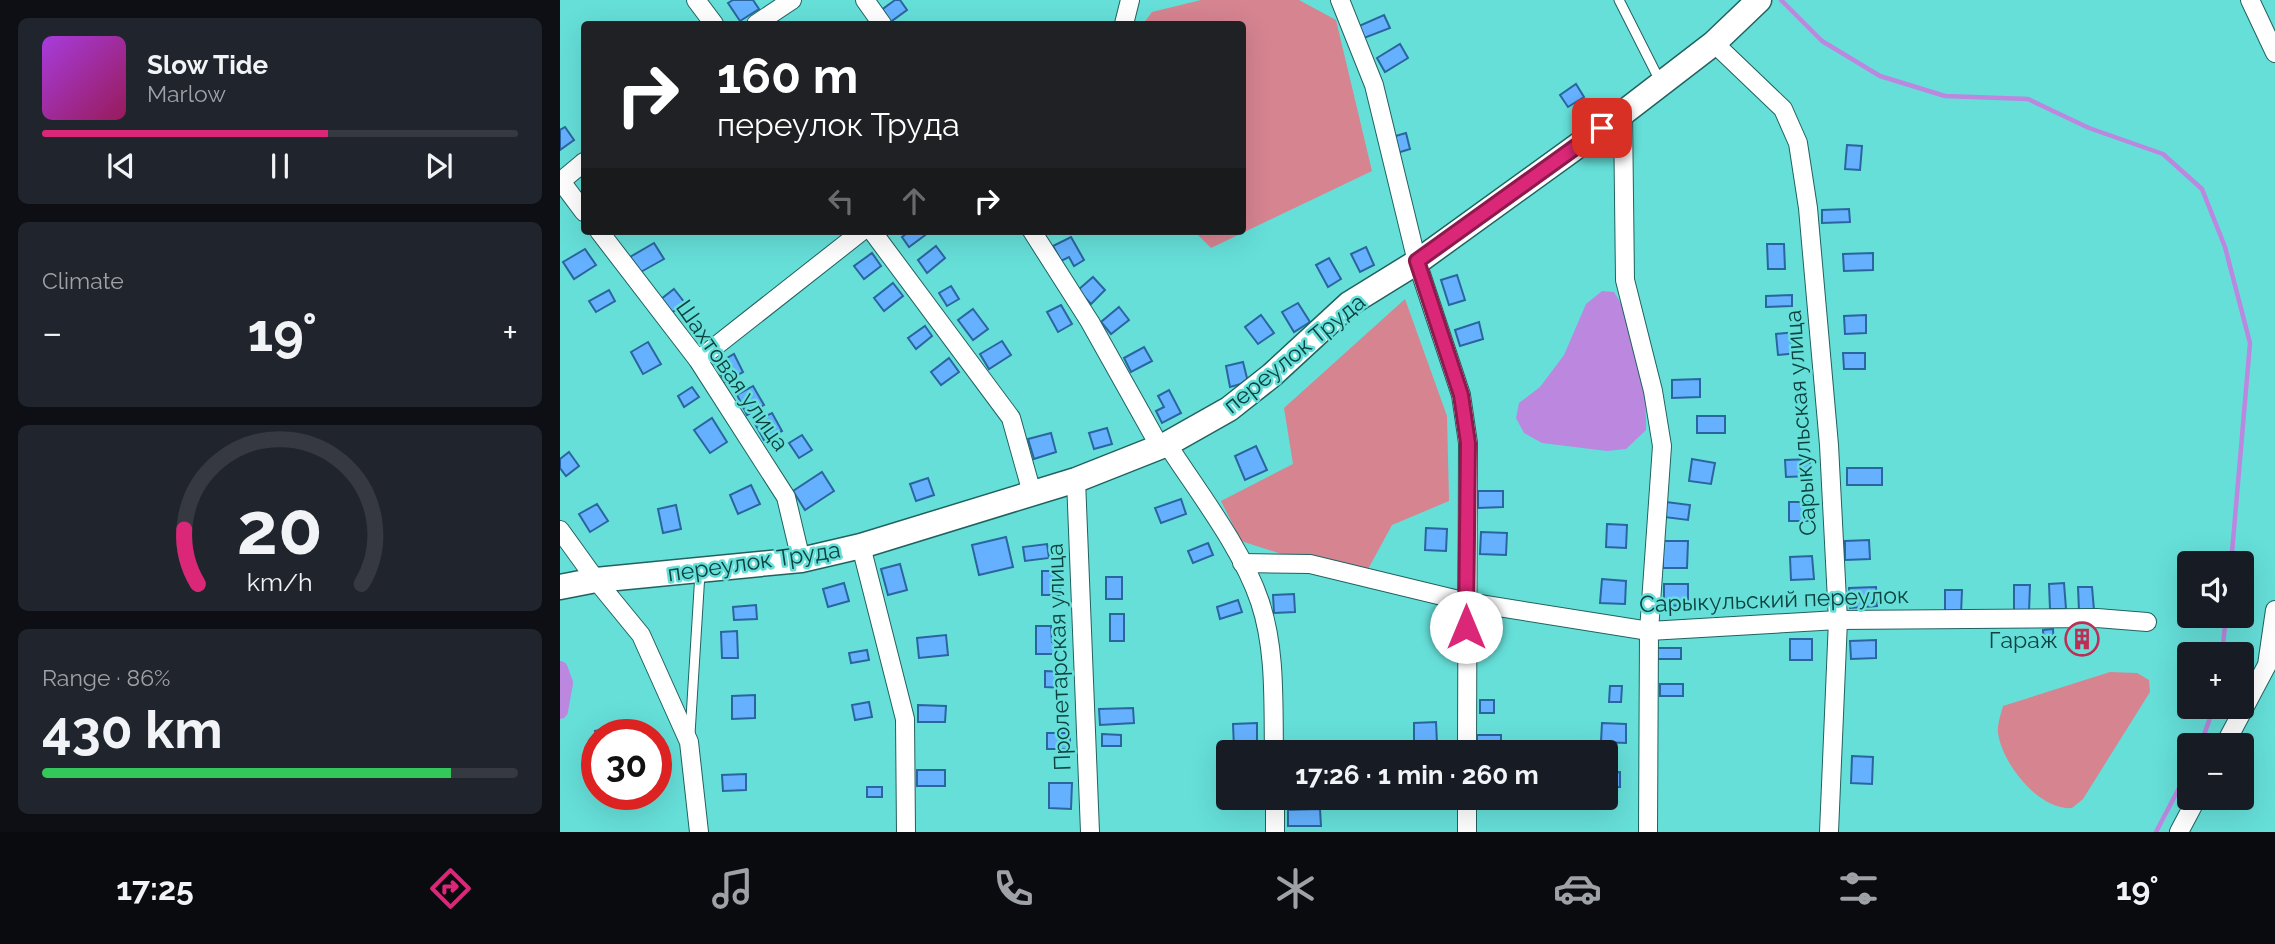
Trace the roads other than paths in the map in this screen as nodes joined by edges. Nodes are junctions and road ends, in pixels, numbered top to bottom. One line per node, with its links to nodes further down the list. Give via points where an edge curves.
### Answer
1 (696, 0): 9 (street)
2 (792, 0): 10 (street)
3 (865, 0): 11 (street)
4 (1130, 0): 12 (street)
5 (1340, 0): 24 (street, via 1374,85)
6 (1619, 0): 15 (lane)
7 (2250, 0): 14 (street)
8 (1755, 4): 13 (street, переулок Труда)
9 (712, 21)
10 (760, 21)
11 (880, 21)
12 (1125, 21)
13 (1714, 43): 15 (street, переулок Труда); 38 (street, Сарыкульская улица, via 1783,109 1798,143 1829,445)
14 (2275, 53)
15 (1662, 84): 16 (street, переулок Труда)
16 (1623, 113): 24 (street, переулок Труда); 41 (street, via 1625,280 1662,446)
17 (581, 164): 18 (street)
18 (560, 181): 19 (street)
19 (581, 208)
20 (602, 235): 25 (street, Шахтовая улица)
21 (857, 235): 25 (street)
22 (875, 235): 28 (street, via 1011,418)
23 (1035, 235): 26 (street)
24 (1417, 261): 26 (street, переулок Труда, via 1349,304 1229,409); 36 (street, via 1461,395 1468,443)
25 (698, 360): 31 (street, Шахтовая улица, via 786,496)
26 (1164, 446): 27 (street, переулок Труда); 32 (street)
27 (1076, 480): 28 (street, переулок Труда); 51 (street, Пролетарская улица)
28 (1032, 493): 30 (street, переулок Труда)
29 (560, 530): 34 (street)
30 (861, 546): 31 (street, переулок Труда); 50 (street, via 905,719)
31 (801, 559): 33 (street, переулок Труда)
32 (1242, 563): 36 (street, Сарыкульский переулок, via 1310,564); 43 (street, via 1260,603 1272,662)
33 (700, 570): 34 (street, переулок Труда); 45 (lane)
34 (596, 580): 35 (street, переулок Труда); 45 (street, via 641,635)
35 (560, 587)
36 (1466, 602): 41 (street, Сарыкульский переулок); 44 (street)
37 (2275, 610): 40 (street)
38 (1838, 620): 39 (street, Сарыкульский переулок, via 2097,618); 41 (street, Сарыкульский переулок); 55 (street, Сарыкульская улица)
39 (2147, 622)
40 (2274, 630): 42 (street, via 2267,665)
41 (1649, 631): 54 (street)
42 (2231, 733)
43 (1274, 740)
44 (1467, 740)
45 (689, 742): 49 (street)
46 (1275, 810): 52 (street)
47 (1467, 810): 53 (street)
48 (2191, 810): 56 (street)
49 (699, 832)
50 (906, 832)
51 (1090, 832)
52 (1275, 832)
53 (1467, 832)
54 (1648, 832)
55 (1829, 832)
56 (2179, 832)

